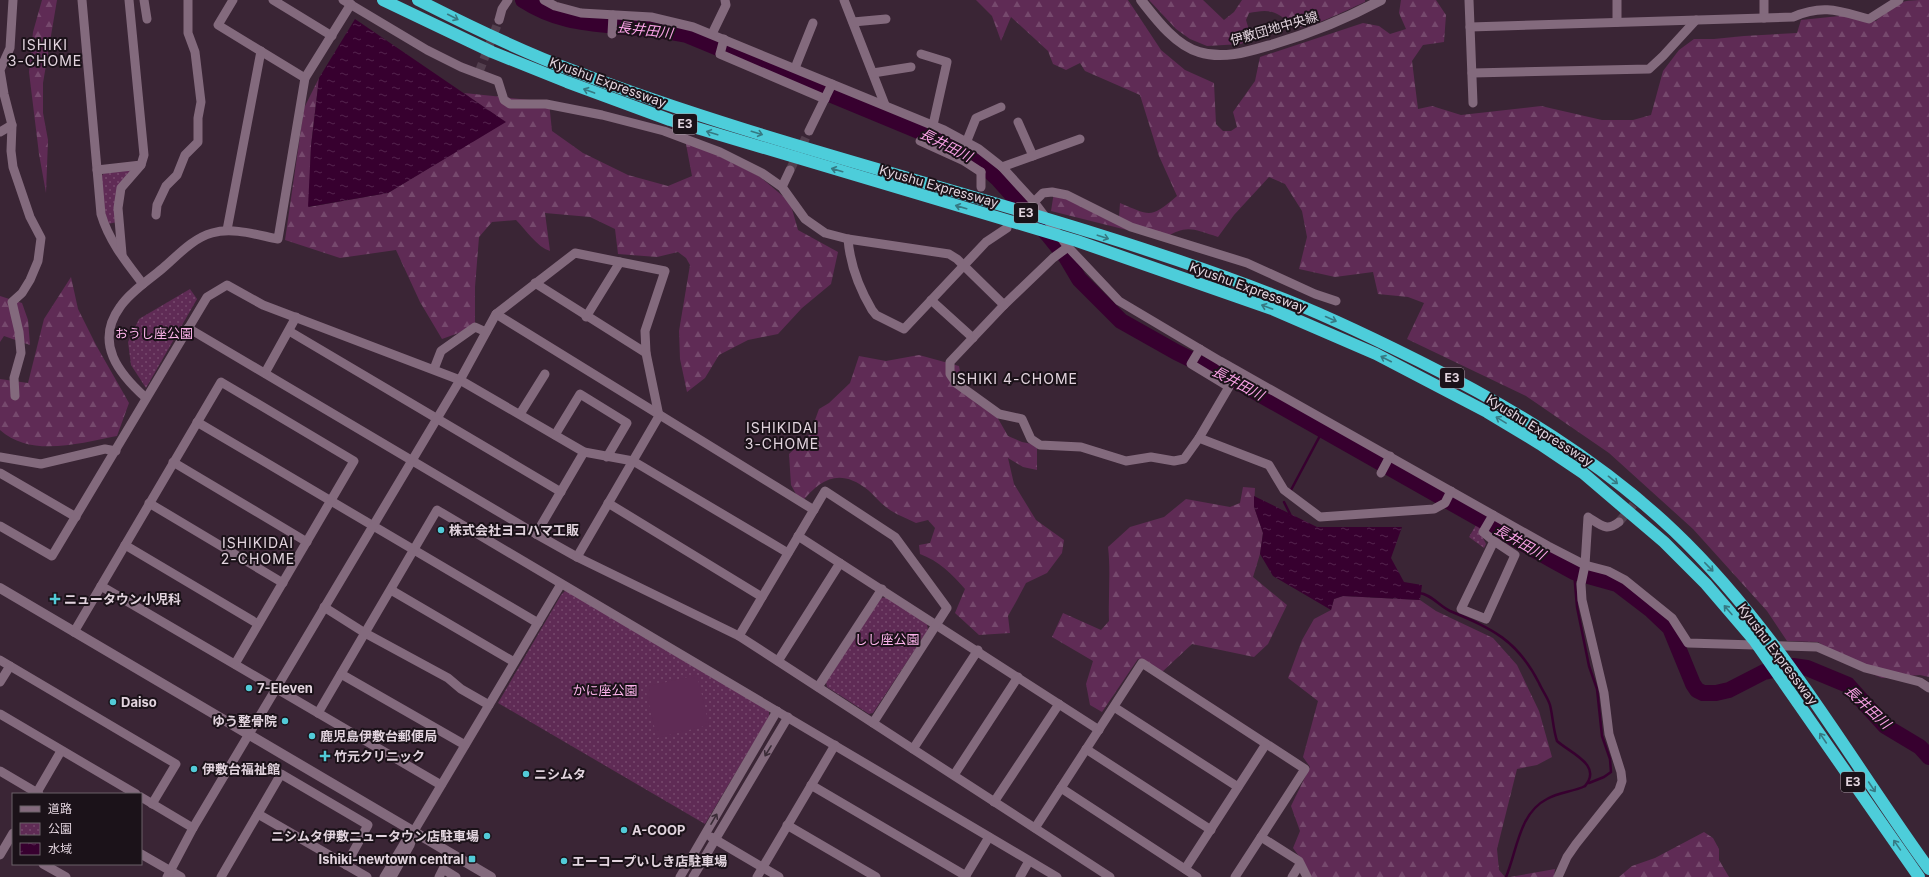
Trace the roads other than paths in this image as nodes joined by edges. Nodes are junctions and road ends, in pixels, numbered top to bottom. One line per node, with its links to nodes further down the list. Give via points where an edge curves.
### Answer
1 (13, 0): 48 (street, via 10,48 0,70)
2 (82, 0): 59 (street)
3 (130, 0): 57 (street, via 144,156)
4 (144, 0): 23 (street)
5 (188, 0): 65 (street, via 188,33 195,52 201,102 198,142 185,155 177,175 166,186 157,205)
6 (233, 0): 35 (street, via 218,25)
7 (273, 0): 33 (street)
8 (383, 0): 66 (highway, Kyushu Expressway / E3, one-way to 8, via 662,117 492,52)
9 (418, 0): 203 (highway, Kyushu Expressway / E3, one-way to 203, via 481,32 564,67 660,102 1066,224 1216,273 1329,318 1442,373 1546,432 1592,462 1673,530 1716,574 1771,639)
10 (508, 0): 25 (street)
11 (544, 0): 21 (street, via 574,11)
12 (725, 0): 32 (street, via 726,5)
13 (844, 0): 27 (street)
14 (1141, 0): 15 (street, 伊敷団地中央線, via 1159,22 1189,47 1199,52 1223,55 1255,50 1325,28)
15 (1381, 0)
16 (1469, 0): 30 (street)
17 (1617, 0): 28 (street)
18 (1764, 0): 22 (street)
19 (1899, 0): 22 (street, via 1869,19 1816,9 1793,17)
20 (347, 2): 33 (street); 62 (street, via 427,50 498,81 504,100 510,104 546,104 664,131 726,154)
21 (613, 15): 31 (street); 32 (street, via 651,17)
22 (1764, 18): 26 (street)
23 (147, 19)
24 (886, 19): 27 (street)
25 (499, 20)
26 (1696, 20): 28 (street); 40 (street, via 1649,69)
27 (853, 22): 39 (street)
28 (1617, 22): 30 (street)
29 (813, 23): 38 (street)
30 (1470, 27): 40 (street)
31 (612, 34)
32 (712, 34): 34 (street)
33 (332, 36): 41 (street)
34 (724, 39): 38 (street); 43 (street, via 720,54)
35 (261, 51): 41 (street); 67 (street)
36 (921, 54): 49 (street, via 947,62)
37 (911, 67): 39 (street)
38 (795, 68): 42 (street)
39 (873, 73): 45 (street)
40 (1472, 73): 44 (street)
41 (305, 78): 67 (street, via 278,239)
42 (832, 84): 43 (street); 45 (street)
43 (825, 99): 50 (street)
44 (1473, 103)
45 (886, 105): 49 (street)
46 (1001, 107): 54 (street, via 976,118)
47 (1018, 122): 55 (street)
48 (12, 125): 51 (street); 91 (street, via 13,167 30,217 41,238 38,261 30,280 22,293 12,302 21,353 14,378)
49 (933, 125): 54 (street)
50 (809, 131)
51 (0, 132)
52 (1080, 139): 55 (street)
53 (920, 141): 61 (street, via 964,161)
54 (966, 143): 56 (street)
55 (1033, 156): 58 (street)
56 (992, 158): 58 (street); 61 (street)
57 (141, 165): 59 (street); 70 (street, via 121,188 118,208)
58 (1002, 167): 64 (street)
59 (98, 170): 70 (street, via 101,214 105,228)
60 (790, 170): 62 (street)
61 (981, 172): 63 (street)
62 (782, 187): 68 (street, via 805,219 825,232)
63 (981, 187)
64 (1034, 202): 69 (street); 76 (street, via 1043,193 1066,195 1131,227 1247,263)
65 (156, 215)
66 (1003, 223): 69 (highway, Kyushu Expressway / E3); 72 (street)
67 (227, 230): 74 (street, via 201,237)
68 (848, 239): 72 (street, via 949,254); 75 (street, via 849,255 854,269 866,301 876,315 904,329)
69 (1070, 246): 77 (street, via 1053,258); 85 (street, via 1119,301); 228 (highway, Kyushu Expressway / E3, one-way to 69, via 1754,640 1706,584 1664,542 1583,473 1487,412 1376,354 1294,318)
70 (122, 257): 74 (street)
71 (620, 262): 73 (street, via 575,253); 80 (street); 86 (street, via 665,271 644,331)
72 (964, 266): 75 (street); 77 (street)
73 (535, 283): 78 (street); 80 (street)
74 (143, 284): 92 (street, via 120,307 110,332 110,350 120,372)
75 (932, 300): 84 (street)
76 (1336, 301)
77 (1004, 305): 84 (street)
78 (496, 314): 83 (street); 94 (street)
79 (296, 317): 81 (street, via 263,305 227,285 206,297); 82 (street); 87 (street)
80 (586, 317): 86 (street)
81 (188, 328): 88 (street); 92 (street)
82 (289, 331): 88 (street); 95 (street)
83 (486, 332): 87 (street, via 475,326 441,351); 90 (street)
84 (973, 338): 98 (street, via 950,362 950,374 956,383 999,414 1022,419 1031,439 1040,445 1081,447 1126,461 1151,457 1174,461 1184,459)
85 (1200, 349): 98 (street, via 1191,364 1229,387); 102 (street)
86 (646, 353): 94 (street)
87 (434, 369): 90 (street)
88 (265, 373): 104 (street)
89 (545, 374): 93 (street)
90 (460, 380): 93 (street); 95 (street)
91 (15, 396)
92 (146, 398): 99 (street)
93 (520, 414): 97 (street)
94 (659, 416): 105 (street); 114 (street)
95 (436, 418): 104 (street); 109 (street)
96 (197, 422): 106 (street); 111 (street); 111 (street, via 221,382 354,461)
97 (555, 435): 100 (street); 101 (street, via 580,394 627,423)
98 (1199, 438): 110 (street, via 1269,465 1284,490 1320,517 1434,509)
99 (116, 451): 103 (street, via 105,449 41,464); 115 (street)
100 (584, 452): 101 (street); 109 (street)
101 (607, 456): 105 (street)
102 (1390, 456): 108 (street); 110 (street)
103 (0, 457)
104 (412, 460): 119 (street); 120 (street)
105 (632, 461): 113 (street); 126 (street)
106 (173, 462): 112 (street); 123 (street)
107 (0, 473): 115 (street)
108 (1381, 473)
109 (561, 492): 120 (street)
110 (1448, 497): 116 (street)
111 (331, 501): 119 (street); 123 (street)
112 (149, 503): 124 (street); 130 (street)
113 (608, 503): 127 (street); 136 (street)
114 (814, 510): 121 (street); 140 (street, via 825,491 895,537 947,608)
115 (76, 517): 118 (street, via 52,556)
116 (1490, 520): 122 (street, via 1483,532); 129 (street)
117 (1620, 522): 129 (street, via 1612,527 1604,527 1588,518)
118 (0, 526)
119 (372, 526): 125 (street); 137 (street)
120 (536, 534): 127 (street)
121 (798, 536): 126 (street); 128 (street)
122 (1494, 541): 122 (street, via 1461,609 1486,619 1515,555)
123 (307, 542): 130 (street)
124 (125, 545): 132 (street); 139 (street)
125 (414, 550): 131 (street, via 437,510); 135 (street); 138 (street)
126 (788, 553): 136 (street)
127 (577, 557): 143 (street)
128 (840, 563): 134 (street); 146 (street)
129 (1585, 565): 154 (street, via 1608,571 1625,580 1672,618 1688,643 1817,647 1865,668 1920,682); 227 (street, via 1582,600 1604,693 1609,734 1622,781 1619,790 1567,857)
130 (283, 583): 139 (street)
131 (561, 584): 138 (street); 159 (street)
132 (101, 586): 141 (street); 148 (street)
133 (0, 588): 141 (street)
134 (882, 589): 140 (street); 153 (street)
135 (391, 590): 142 (street); 147 (street)
136 (762, 597): 143 (street)
137 (324, 607): 142 (street); 155 (street)
138 (538, 623): 147 (street)
139 (258, 624): 148 (street)
140 (936, 624): 144 (street); 163 (street)
141 (74, 632): 165 (street)
142 (365, 633): 150 (street); 157 (street, via 448,678 461,689)
143 (739, 636): 146 (street)
144 (978, 650): 151 (street); 169 (street)
145 (0, 660): 149 (street)
146 (778, 661): 153 (street)
147 (514, 662): 157 (street)
148 (235, 664): 155 (street)
149 (10, 666): 152 (street); 183 (street, via 176,764)
150 (341, 674): 160 (street); 167 (street)
151 (1018, 677): 156 (street); 173 (street)
152 (0, 682)
153 (818, 687): 163 (street)
154 (1929, 688)
155 (276, 689): 160 (street); 165 (street)
156 (1059, 704): 164 (street); 182 (street)
157 (489, 705): 167 (street)
158 (1114, 706): 164 (street); 166 (street, via 1142,663); 176 (street)
159 (778, 711): 162 (street); 190 (street, one-way to 159)
160 (318, 713): 175 (street)
161 (0, 714): 171 (street)
162 (788, 717): 168 (street); 193 (street, one-way to 193)
163 (873, 723): 169 (street)
164 (1099, 730): 170 (street)
165 (250, 734): 186 (street); 189 (street)
166 (1266, 744): 176 (street); 192 (street, via 1305,769)
167 (465, 745): 175 (street)
168 (835, 745): 174 (street); 191 (street)
169 (913, 749): 173 (street)
170 (1086, 749): 177 (street); 188 (street)
171 (61, 751): 179 (street); 180 (street)
172 (0, 771): 178 (street)
173 (954, 775): 182 (street)
174 (811, 785): 185 (street); 205 (street)
175 (441, 786): 189 (street)
176 (1238, 787): 188 (street)
177 (1061, 788): 187 (street); 202 (street)
178 (35, 793)
179 (38, 793)
180 (134, 793)
181 (142, 798): 183 (street)
182 (994, 802): 187 (street)
183 (152, 804): 186 (street)
184 (258, 814): 200 (street); 200 (street, via 281,774 368,825); 208 (street)
185 (787, 825): 201 (street); 219 (street)
186 (193, 828): 204 (street)
187 (1035, 828): 222 (street)
188 (1211, 830): 202 (street)
189 (414, 832): 210 (street); 211 (street, via 410,845); 214 (street)
190 (706, 834): 193 (street); 215 (street)
191 (989, 837): 197 (street); 205 (street)
192 (1261, 837): 198 (street); 224 (street)
193 (716, 839): 201 (street); 216 (street)
194 (7, 843): 195 (street)
195 (0, 855)
196 (142, 855): 204 (street)
197 (1029, 861): 220 (street); 221 (street)
198 (1300, 864): 225 (street); 226 (street)
199 (45, 865): 206 (street)
200 (346, 865): 209 (street)
201 (762, 867): 217 (street); 218 (street)
202 (1186, 869): 223 (street)
203 (1929, 869)
204 (168, 874): 207 (street)
205 (966, 876)
206 (66, 877)
207 (181, 877)
208 (221, 877)
209 (367, 877)
210 (384, 877)
211 (392, 877)
212 (439, 877): 213 (street, via 443,869)
213 (456, 877)
214 (491, 877)
215 (680, 877)
216 (693, 877)
217 (757, 877)
218 (779, 877)
219 (876, 877)
220 (1020, 877)
221 (1057, 877)
222 (1110, 877)
223 (1197, 877)
224 (1235, 877)
225 (1292, 877)
226 (1307, 877)
227 (1558, 877)
228 (1919, 877)

